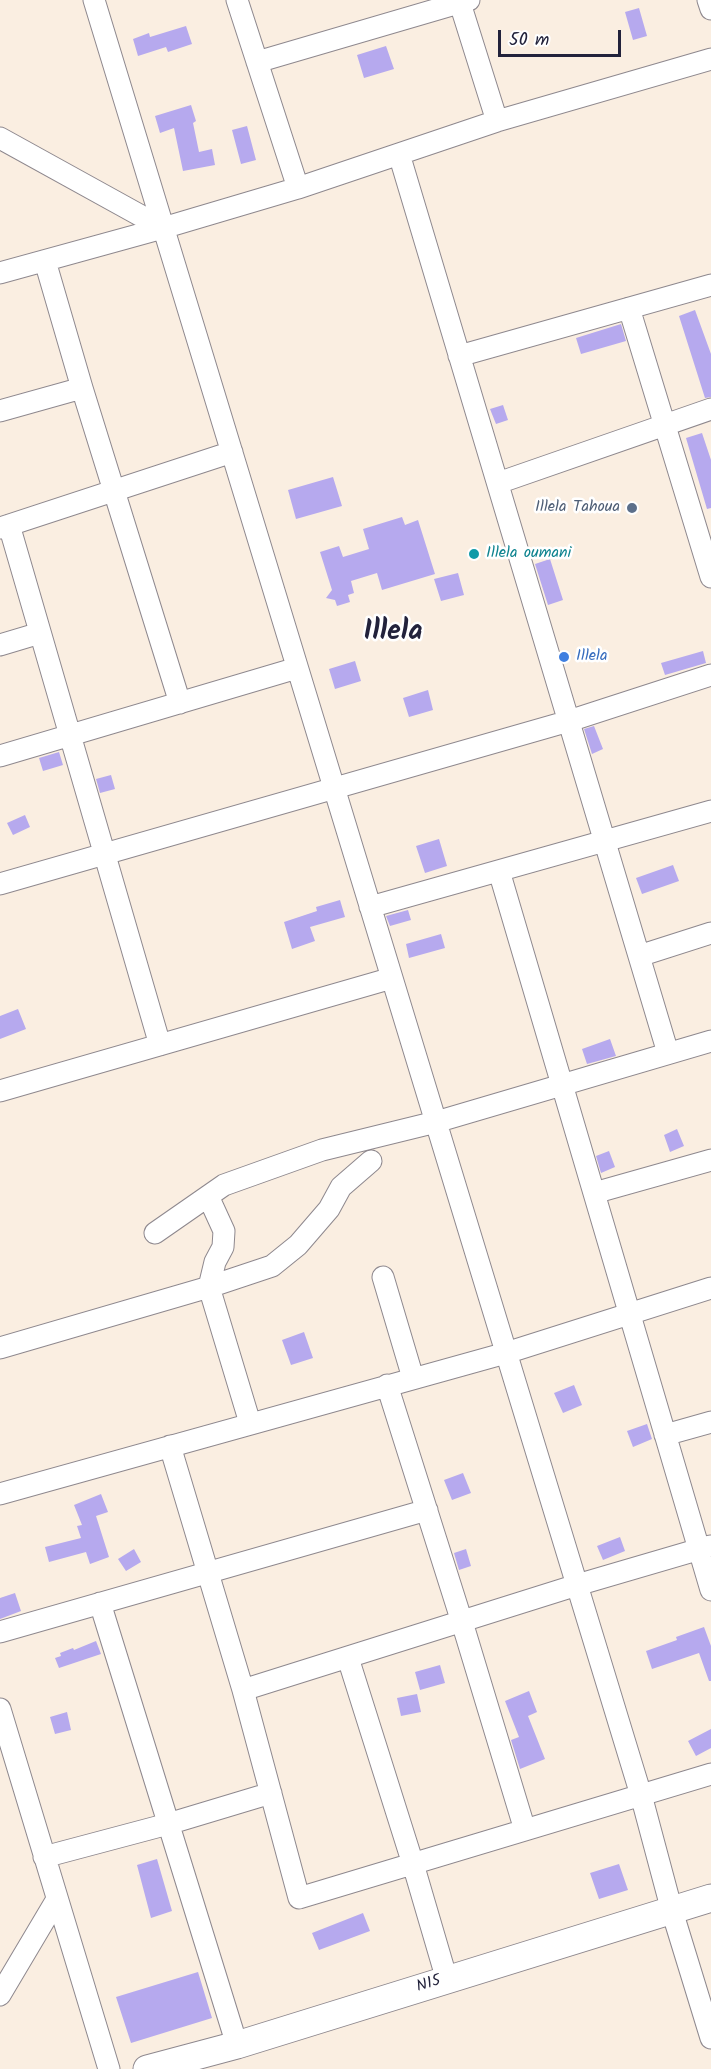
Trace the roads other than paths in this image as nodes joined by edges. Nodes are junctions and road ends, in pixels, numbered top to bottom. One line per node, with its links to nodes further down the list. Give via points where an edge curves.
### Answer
1 (94, 0): 12 (street)
2 (237, 0): 7 (street)
3 (708, 0): 5 (street)
4 (463, 1): 7 (street); 8 (street)
5 (711, 9)
6 (711, 59): 8 (street)
7 (257, 62): 11 (street)
8 (497, 121): 10 (street)
9 (0, 138): 12 (street)
10 (399, 154): 11 (street); 17 (street)
11 (298, 188): 12 (street)
12 (163, 228): 13 (street); 22 (street)
13 (45, 261): 14 (street); 18 (street)
14 (0, 273)
15 (711, 285): 16 (street)
16 (629, 308): 17 (street); 21 (street)
17 (459, 356): 23 (street)
18 (82, 388): 20 (street); 24 (street)
19 (711, 409): 21 (street)
20 (0, 411)
21 (665, 425): 23 (street); 26 (street)
22 (232, 452): 24 (street); 29 (street)
23 (498, 483): 32 (street)
24 (114, 491): 25 (street); 31 (street)
25 (4, 526): 27 (street)
26 (711, 578)
27 (40, 633): 28 (street); 33 (street)
28 (0, 645)
29 (297, 668): 31 (street); 35 (street)
30 (711, 675): 32 (street)
31 (180, 703): 33 (street)
32 (568, 721): 35 (street); 37 (street)
33 (69, 735): 34 (street); 38 (street)
34 (0, 756)
35 (334, 788): 38 (street); 41 (street)
36 (711, 811): 37 (street)
37 (605, 841): 39 (street); 43 (street)
38 (104, 855): 40 (street); 46 (street)
39 (500, 871): 41 (street); 48 (street)
40 (0, 884)
41 (370, 908): 44 (street)
42 (711, 933): 43 (street)
43 (639, 956): 47 (street)
44 (392, 978): 46 (street); 50 (street)
45 (711, 1041): 47 (street)
46 (160, 1045): 49 (street)
47 (668, 1053): 48 (street)
48 (562, 1085): 50 (street); 53 (street)
49 (0, 1091)
50 (436, 1122): 54 (street, via 322,1150 224,1185); 61 (street)
51 (711, 1160): 53 (street)
52 (371, 1161): 57 (street, via 341,1187 329,1209 298,1245 272,1266)
53 (594, 1193): 59 (street)
54 (208, 1196): 55 (street); 57 (street, via 224,1231 223,1247)
55 (155, 1233)
56 (383, 1277): 62 (street)
57 (208, 1287): 60 (street); 65 (street)
58 (711, 1288): 59 (street)
59 (630, 1314): 61 (street); 66 (street)
60 (0, 1348)
61 (506, 1353): 62 (street); 72 (street)
62 (413, 1378): 63 (street)
63 (387, 1385): 65 (street); 69 (street)
64 (711, 1422): 66 (street)
65 (250, 1423): 67 (street)
66 (665, 1435): 70 (street)
67 (170, 1446): 68 (street); 71 (street)
68 (0, 1494)
69 (427, 1510): 71 (street); 75 (street)
70 (705, 1548): 72 (street); 73 (street)
71 (208, 1572): 74 (street); 78 (street)
72 (577, 1585): 75 (street); 83 (street)
73 (711, 1590)
74 (100, 1604): 76 (street); 84 (street)
75 (462, 1622): 77 (street); 85 (street)
76 (0, 1632)
77 (348, 1658): 78 (street); 87 (street)
78 (243, 1690): 82 (street)
79 (0, 1709): 80 (street)
80 (4, 1741): 86 (street)
81 (711, 1774): 83 (street)
82 (271, 1792): 84 (street); 87 (street, via 299,1898)
83 (641, 1795): 85 (street); 90 (street)
84 (168, 1824): 86 (street); 94 (street)
85 (525, 1830): 87 (street)
86 (44, 1857): 89 (street)
87 (413, 1864): 91 (street)
88 (711, 1898): 90 (main road, N15)
89 (57, 1899): 92 (street); 95 (street)
90 (672, 1911): 91 (main road, N15); 93 (street)
91 (447, 1980): 94 (main road, N15)
92 (0, 1995)
93 (711, 2038)
94 (237, 2045): 96 (main road, N15)
95 (109, 2069)
96 (147, 2069)

